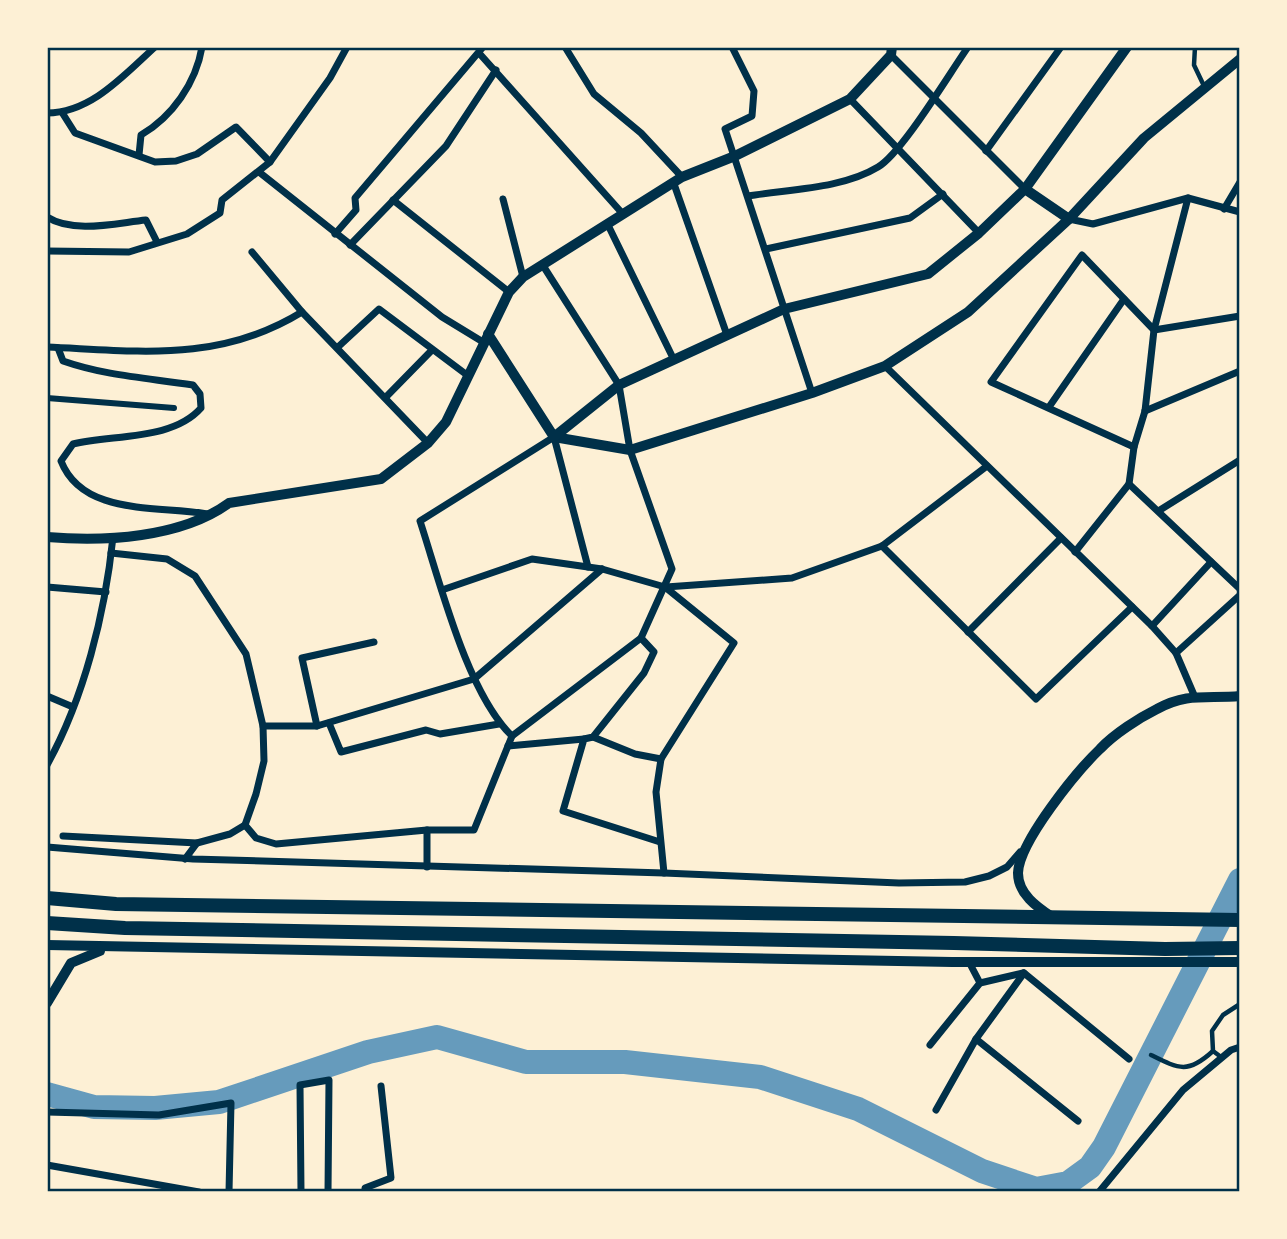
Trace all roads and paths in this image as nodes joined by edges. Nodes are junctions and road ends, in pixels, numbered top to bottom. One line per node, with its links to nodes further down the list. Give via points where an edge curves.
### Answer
1 (155, 47): 18 (street, via 101,95)
2 (202, 47): 21 (street, via 199,66 173,109 141,135)
3 (346, 47): 23 (street, via 330,78)
4 (565, 47): 25 (street, via 594,94 641,133)
5 (732, 47): 22 (street, via 754,91 752,116 725,129)
6 (968, 47): 15 (street)
7 (1061, 47): 20 (street)
8 (1127, 47): 27 (main road)
9 (1195, 47): 14 (lane, via 1194,65)
10 (481, 50): 13 (street); 40 (street, via 355,198 356,210)
11 (892, 51): 15 (street); 16 (main road)
12 (1240, 59): 14 (street)
13 (496, 71): 32 (street, via 446,146); 35 (street)
14 (1204, 88): 37 (street, via 1144,138)
15 (933, 97): 19 (street); 20 (street)
16 (850, 99): 19 (street); 22 (main road)
17 (48, 111): 18 (street)
18 (63, 114): 21 (street, via 75,133)
19 (897, 147): 28 (street); 29 (street, via 881,166 854,178)
20 (986, 151): 27 (street)
21 (139, 155): 23 (street, via 155,162 176,161 197,154 236,127)
22 (735, 156): 25 (main road); 29 (street)
23 (270, 162): 24 (street)
24 (259, 172): 40 (street); 41 (street, via 222,200 220,213 187,234)
25 (678, 180): 35 (main road); 54 (street)
26 (1240, 181): 33 (street)
27 (1025, 189): 37 (street); 39 (main road)
28 (943, 194): 39 (street); 43 (street, via 910,218)
29 (748, 196): 43 (street)
30 (1188, 198): 33 (street); 37 (street, via 1093,224); 53 (street)
31 (503, 199): 47 (street)
32 (393, 200): 42 (street); 48 (street)
33 (1224, 209): 34 (street)
34 (1240, 212)
35 (622, 213): 38 (main road)
36 (47, 218): 41 (street, via 76,226 146,220)
37 (1069, 219): 61 (street, via 968,312)
38 (608, 225): 46 (main road); 60 (street)
39 (979, 233): 50 (main road, via 928,274)
40 (335, 234): 42 (street)
41 (157, 242): 44 (street, via 129,252)
42 (350, 245): 55 (street, via 442,317)
43 (766, 249): 50 (street)
44 (47, 251)
45 (252, 252): 51 (street)
46 (542, 264): 47 (main road); 64 (street)
47 (523, 277): 48 (main road)
48 (509, 292): 55 (main road)
49 (1124, 299): 53 (street); 68 (street); 68 (street, via 1082,256 991,382)
50 (784, 309): 54 (main road); 65 (street)
51 (302, 312): 57 (street); 58 (street, via 275,329 192,352)
52 (1240, 316): 53 (street)
53 (1154, 330): 70 (street)
54 (727, 335): 60 (main road)
55 (485, 338): 63 (main road); 71 (main road)
56 (47, 347): 58 (street)
57 (338, 347): 59 (street, via 379,309); 66 (street)
58 (58, 348): 79 (street, via 63,360 76,366 132,379 193,385 200,394 201,408 181,422 152,432 73,443 61,461 68,479 107,501)
59 (432, 350): 63 (street); 66 (street)
60 (674, 360): 64 (main road)
61 (885, 366): 65 (street); 76 (street)
62 (1240, 371): 70 (street)
63 (467, 375): 72 (main road, via 446,422)
64 (619, 385): 71 (main road); 74 (street)
65 (812, 393): 74 (street)
66 (386, 397): 72 (street)
67 (47, 398): 69 (street)
68 (1049, 407): 73 (street)
69 (174, 408)
70 (1145, 411): 73 (street)
71 (554, 437): 74 (street); 87 (street); 92 (street, via 420,521)
72 (428, 443): 79 (main road, via 381,479 229,503)
73 (1134, 447): 77 (street)
74 (630, 450): 90 (street, via 672,569)
75 (1240, 460): 78 (street)
76 (987, 466): 82 (street); 83 (street)
77 (1129, 484): 78 (street); 84 (street)
78 (1160, 509): 86 (street)
79 (212, 515): 81 (main road, via 157,531)
80 (47, 537): 81 (main road)
81 (113, 537): 85 (street)
82 (1061, 538): 84 (street); 97 (street)
83 (882, 546): 90 (street, via 792,578); 97 (street)
84 (1075, 552): 95 (street)
85 (111, 554): 93 (street); 108 (street, via 167,559 195,576 246,654)
86 (1211, 562): 91 (street); 96 (street)
87 (588, 567): 88 (street); 92 (street, via 532,559)
88 (601, 569): 90 (street); 101 (street)
89 (47, 587): 93 (street)
90 (665, 587): 98 (street); 114 (street, via 734,643)
91 (1240, 589)
92 (442, 590): 101 (street)
93 (106, 592): 105 (street)
94 (1240, 595): 100 (street)
95 (1132, 607): 96 (street); 97 (street, via 1036,699)
96 (1152, 626): 100 (street)
97 (968, 632)
98 (641, 638): 110 (street); 111 (street, via 654,652)
99 (374, 642): 109 (street, via 302,658)
100 (1176, 653): 102 (street)
101 (474, 679): 106 (street); 107 (street)
102 (1194, 695): 104 (main road); 121 (main road, via 1157,709 1100,748)
103 (47, 696): 105 (street)
104 (1240, 696)
105 (73, 707): 115 (street)
106 (328, 723): 107 (street, via 341,752 426,730 440,734); 109 (street)
107 (499, 724): 110 (street)
108 (262, 726): 109 (street); 116 (street, via 264,761)
109 (317, 726)
110 (512, 736): 113 (street)
111 (593, 737): 112 (street); 114 (street)
112 (584, 739): 113 (street); 119 (street, via 563,811)
113 (508, 746): 117 (street, via 474,830)
114 (661, 759): 119 (street, via 656,792)
115 (48, 761)
116 (245, 825): 117 (street, via 256,838 276,844); 120 (street)
117 (427, 830): 124 (street)
118 (63, 836): 120 (street)
119 (660, 842): 126 (street)
120 (197, 843): 123 (street)
121 (1025, 846): 125 (street); 127 (main road)
122 (47, 847): 123 (street)
123 (185, 859): 124 (street)
124 (427, 867): 126 (street)
125 (1007, 867): 126 (street, via 965,882); 127 (street)
126 (664, 873)
127 (1018, 873): 129 (main road, via 1026,896)
128 (47, 898): 129 (highway, via 116,904)
129 (1055, 919): 130 (highway)
130 (1240, 920)
131 (47, 923): 134 (highway, via 139,929)
132 (47, 945): 133 (main road)
133 (108, 948): 135 (main road); 139 (main road, via 71,963)
134 (1233, 948)
135 (970, 962): 136 (main road); 138 (street)
136 (1240, 962)
137 (1024, 972): 138 (street); 141 (street); 147 (street)
138 (980, 983): 142 (street)
139 (47, 1003)
140 (1240, 1004): 144 (lane, via 1212,1031)
141 (976, 1039): 149 (street); 151 (street)
142 (930, 1045)
143 (1240, 1047): 146 (street)
144 (1213, 1051): 145 (lane, via 1199,1064 1184,1068); 146 (lane)
145 (1151, 1055)
146 (1222, 1058): 158 (street, via 1183,1090)
147 (1129, 1059)
148 (381, 1086): 157 (street, via 391,1178 365,1188)
149 (936, 1110)
150 (47, 1112): 154 (street, via 159,1115 231,1103)
151 (1078, 1121)
152 (47, 1166): 153 (street)
153 (199, 1192)
154 (229, 1192)
155 (301, 1192): 156 (street, via 300,1085 329,1080)
156 (328, 1192)
157 (365, 1192)
158 (1099, 1192)

